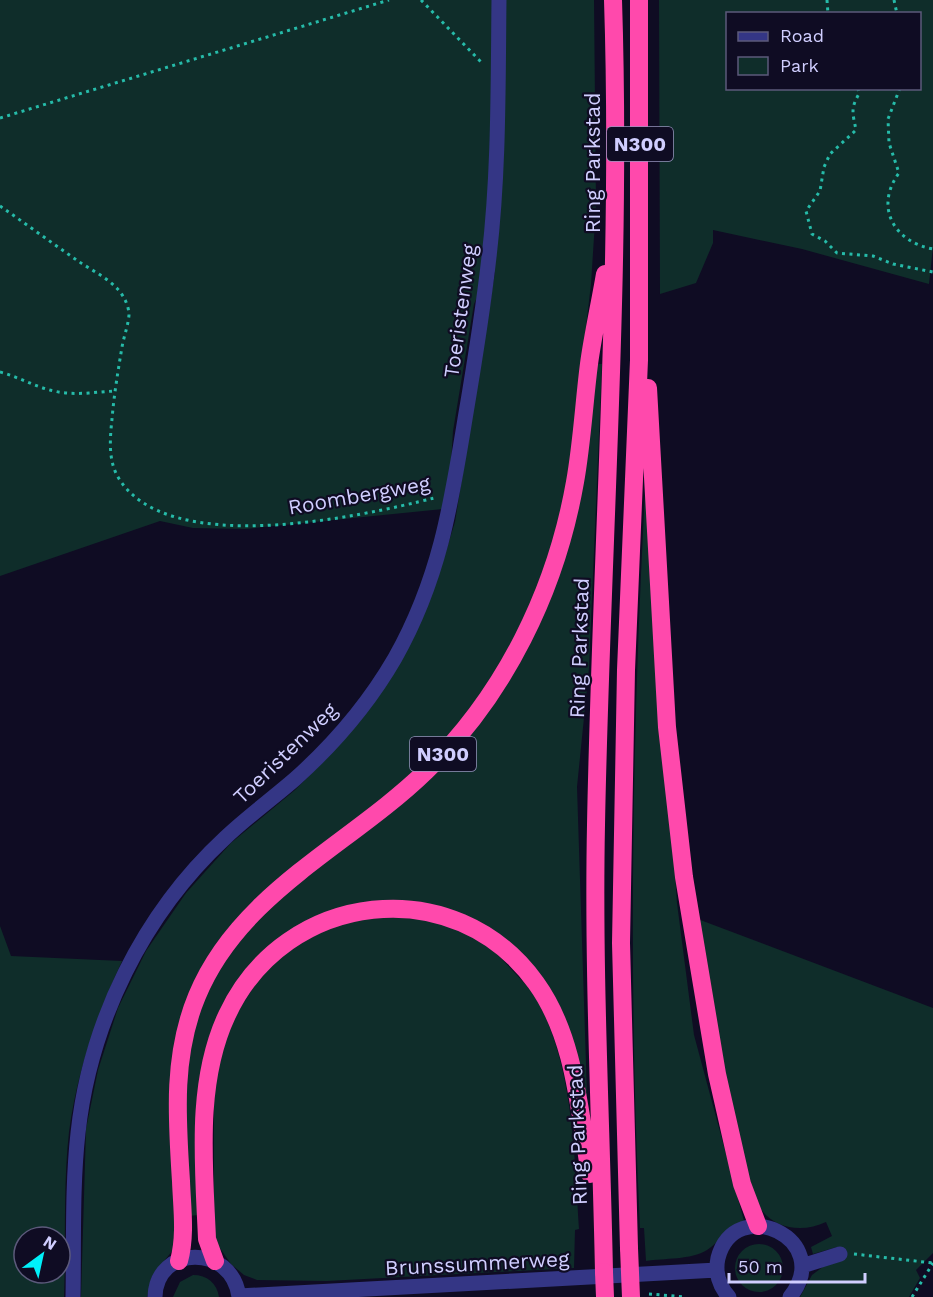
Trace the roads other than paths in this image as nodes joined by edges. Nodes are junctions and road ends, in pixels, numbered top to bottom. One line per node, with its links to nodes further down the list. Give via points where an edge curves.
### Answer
1 (499, 0): 14 (street, Toeristenweg, via 490,256 453,493 432,578 394,658 344,729 318,758 201,863 151,928 117,989 87,1076 78,1133)
2 (613, 0): 4 (highway, Ring Parkstad / N300)
3 (639, 0): 5 (highway, N300)
4 (615, 219): 7 (highway, Ring Parkstad / N300, via 596,838 598,1115); 9 (highway, N300, via 565,527 541,602 507,668 468,725 427,771 362,827 277,891 241,925 210,968 197,994 178,1072 183,1237)
5 (640, 288): 6 (highway, N300, via 675,806 717,1074 742,1184); 17 (highway, N300, bridge, via 621,943)
6 (758, 1226): 11 (street, via 773,1228 790,1238); 12 (street, via 743,1229 727,1241)
7 (604, 1250): 10 (highway, N300, via 570,1061 553,1011 536,983 500,945 467,925 427,911 385,908 328,920 286,943 251,975 226,1016 206,1090 207,1239); 16 (highway, Ring Parkstad / N300, bridge)
8 (840, 1254): 11 (street)
9 (180, 1261): 10 (street, via 193,1257); 15 (street, via 164,1272)
10 (215, 1261): 13 (street, via 234,1279)
11 (802, 1266): 19 (street, via 798,1287)
12 (717, 1270): 13 (street, Brunssummerweg); 18 (street)
13 (239, 1296)
14 (73, 1297)
15 (155, 1297)
16 (605, 1297)
17 (631, 1297)
18 (729, 1297)
19 (790, 1297)

